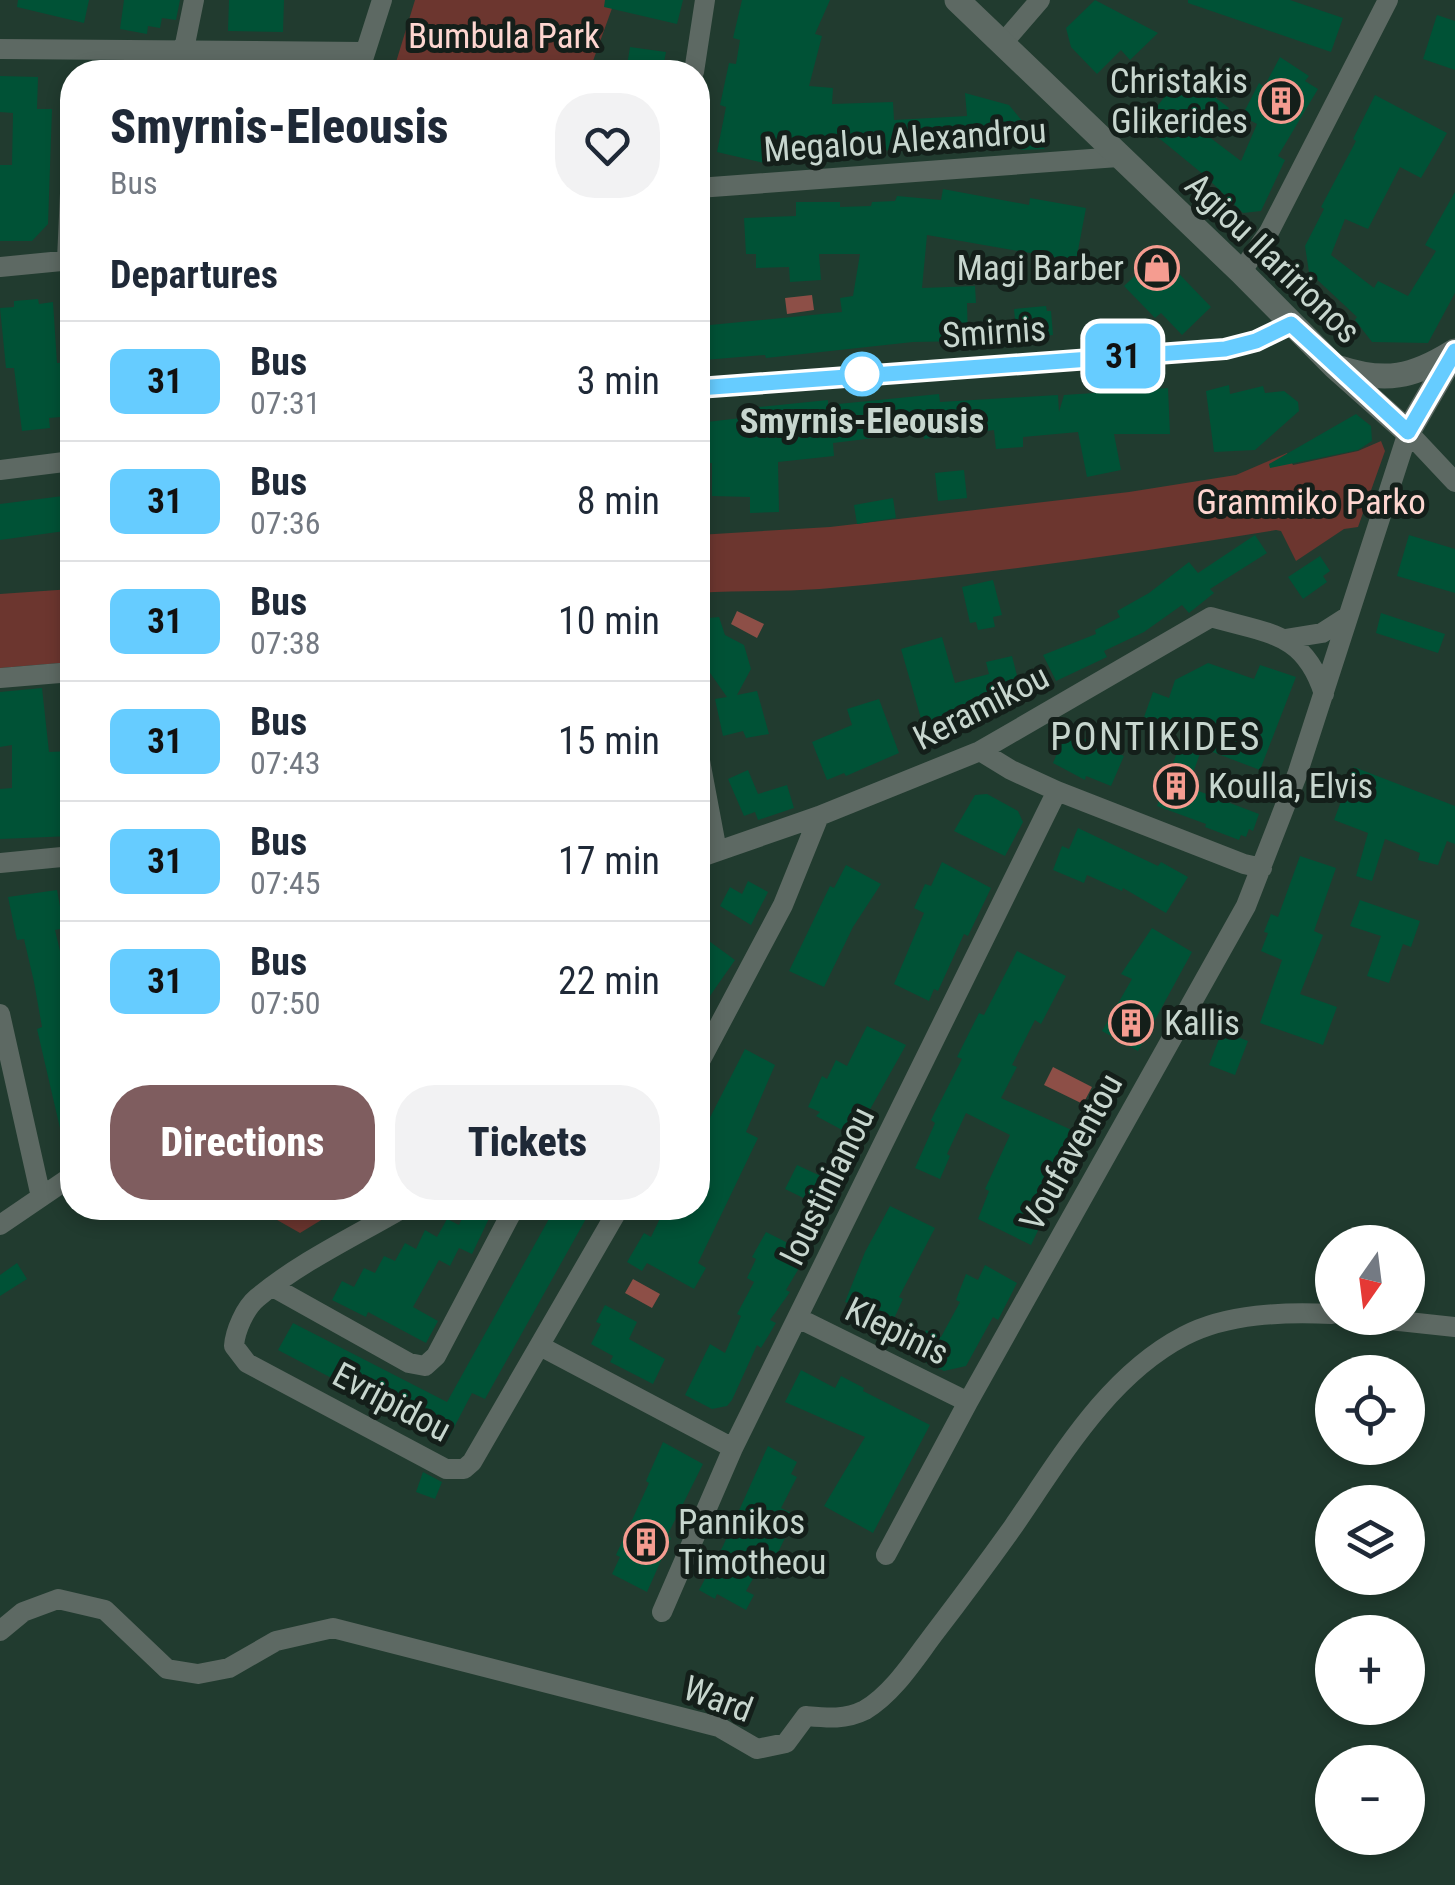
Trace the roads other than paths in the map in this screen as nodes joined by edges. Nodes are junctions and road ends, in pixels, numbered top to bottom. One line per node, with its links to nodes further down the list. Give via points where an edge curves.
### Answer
1 (194, 0): 9 (street)
2 (382, 0): 13 (street)
3 (705, 0): 14 (street)
4 (957, 0): 7 (street, Agiou Ilaririonos)
5 (1040, 0): 7 (street)
6 (1388, 0): 19 (street, via 1269,232)
7 (1002, 44): 15 (street, Agiou Ilaririonos)
8 (0, 49): 10 (street)
9 (184, 49): 10 (street); 12 (street)
10 (78, 51): 11 (street)
11 (77, 60)
12 (334, 60)
13 (362, 60)
14 (696, 60)
15 (1118, 157): 16 (street, Megalou Alexandrou); 19 (street, Agiou Ilaririonos)
16 (710, 187)
17 (60, 261): 18 (street)
18 (0, 267)
19 (1241, 272): 20 (street, Agiou Ilaririonos)
20 (1291, 324): 22 (street, Agiou Ilaririonos); 23 (street, Smirnis, via 1225,349)
21 (1455, 351): 22 (street, via 1406,375); 24 (street)
22 (1335, 367): 24 (street, Agiou Ilaririonos)
23 (710, 387)
24 (1408, 432): 26 (street, Agiou Ilaririonos); 29 (street, Voufaventou)
25 (60, 462): 27 (street)
26 (1447, 464): 28 (street, Agiou Ilaririonos)
27 (0, 470)
28 (1455, 482)
29 (1348, 617): 30 (street, via 1322,633); 33 (street, Voufaventou)
30 (1285, 639): 33 (street, via 1305,652); 34 (street, Keramikou, via 1211,617)
31 (60, 673): 32 (street)
32 (0, 678)
33 (1324, 694): 40 (street, Voufaventou)
34 (980, 751): 35 (street); 36 (street, Keramikou)
35 (1057, 791): 40 (street); 52 (street, Ioustinianou)
36 (819, 816): 37 (street, Keramikou); 43 (street, via 783,905)
37 (710, 853)
38 (60, 857): 39 (street)
39 (0, 862)
40 (1262, 868): 56 (street, Voufaventou, via 1225,947)
41 (0, 1014): 42 (street)
42 (2, 1039): 45 (street)
43 (710, 1042)
44 (60, 1184): 45 (street)
45 (42, 1197): 49 (street)
46 (383, 1220): 50 (street, Evripidou)
47 (508, 1220): 50 (street, Evripidou, via 425,1366)
48 (612, 1220): 55 (street, Evripidou)
49 (0, 1226)
50 (274, 1287): 55 (street, Evripidou, via 254,1300 238,1328 234,1346 240,1356 446,1468 472,1462)
51 (1315, 1313): 60 (street, Ward, via 1213,1324 1151,1358 1104,1402 878,1701 839,1719 806,1716 786,1743 757,1749 718,1727 333,1628 276,1642 229,1668 198,1674 167,1669 105,1610 58,1598 23,1612)
52 (798, 1318): 56 (street, Klepinis); 57 (street, Ioustinianou)
53 (1425, 1324): 54 (street)
54 (1455, 1327)
55 (540, 1346): 57 (street)
56 (968, 1402): 58 (street, Voufaventou)
57 (732, 1448): 59 (street, Ioustinianou)
58 (886, 1555)
59 (662, 1612)
60 (0, 1631)

